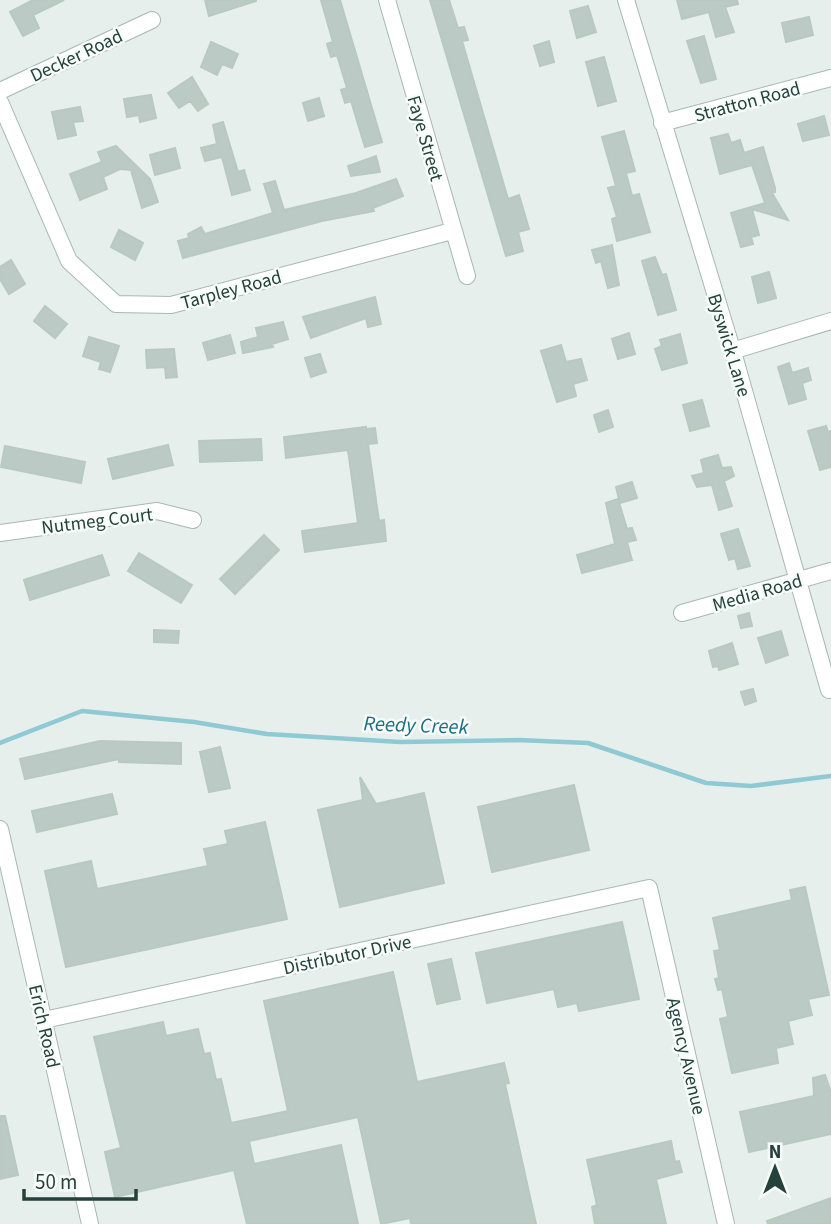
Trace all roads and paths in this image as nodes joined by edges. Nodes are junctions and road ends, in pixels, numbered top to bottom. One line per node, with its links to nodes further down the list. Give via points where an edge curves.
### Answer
1 (387, 0): 8 (street, Faye Street)
2 (626, 0): 7 (street, Byswick Lane)
3 (152, 20): 5 (street, Decker Road)
4 (831, 78): 7 (street, Stratton Road)
5 (0, 91)
6 (0, 102): 8 (street, Tarpley Road, via 69,261 116,304 171,305)
7 (662, 123): 11 (street, Byswick Lane)
8 (452, 231): 9 (street, Faye Street)
9 (467, 276)
10 (831, 321): 11 (street)
11 (732, 351): 15 (street, Byswick Lane)
12 (193, 520): 13 (street, Nutmeg Court, via 157,511)
13 (0, 533)
14 (831, 572): 15 (street, Media Road)
15 (799, 580): 16 (street, Media Road); 17 (street, Byswick Lane)
16 (682, 613)
17 (829, 690)
18 (0, 829): 20 (street, Erich Road)
19 (649, 888): 20 (street, Distributor Drive); 22 (street, Agency Avenue)
20 (44, 1020): 21 (street, Erich Road)
21 (90, 1224)
22 (726, 1224)

